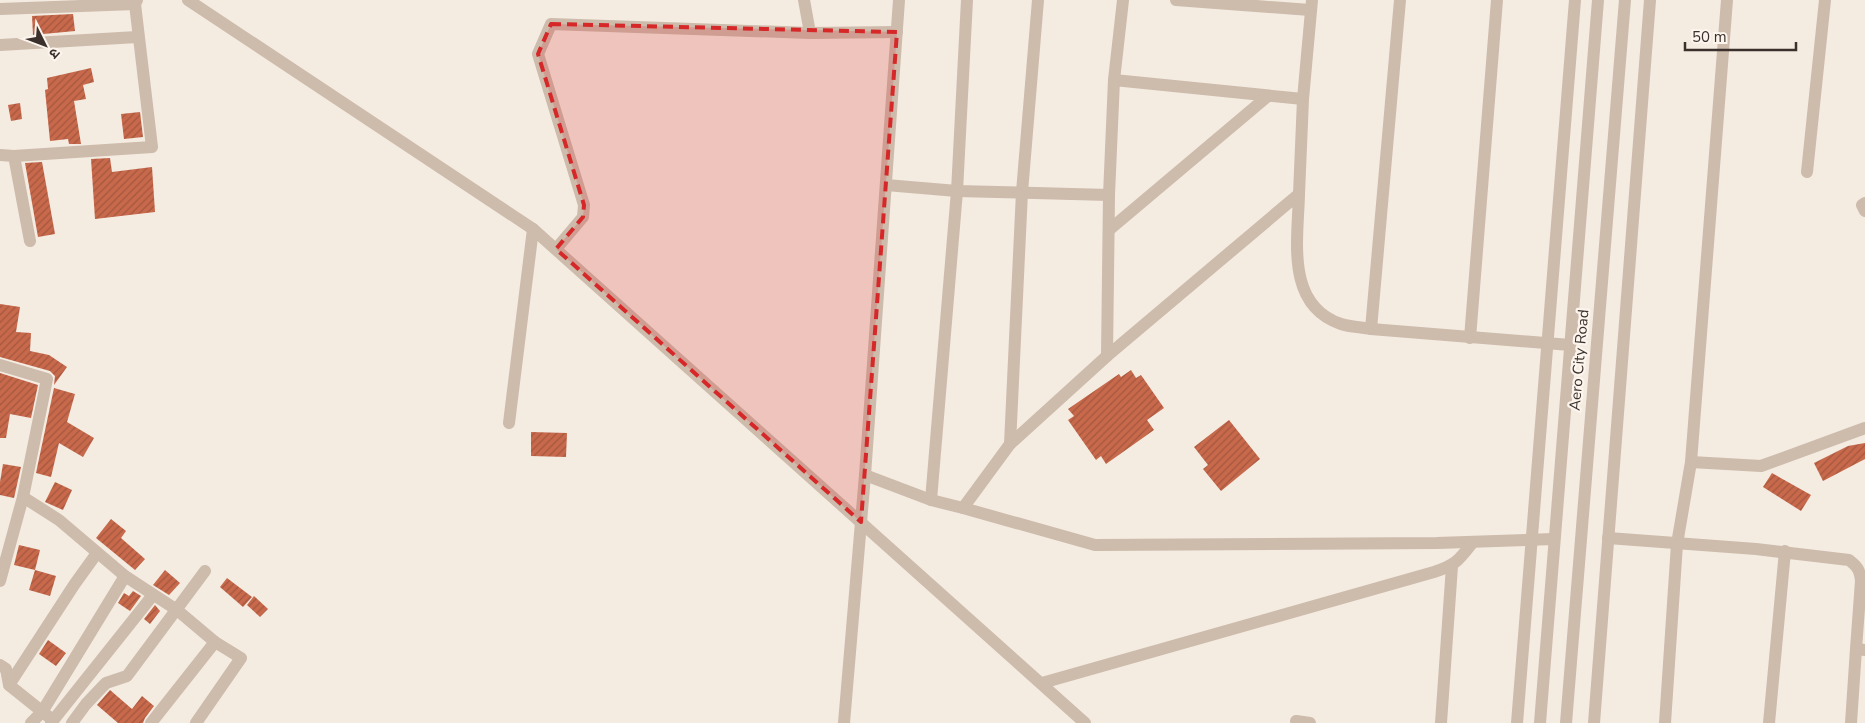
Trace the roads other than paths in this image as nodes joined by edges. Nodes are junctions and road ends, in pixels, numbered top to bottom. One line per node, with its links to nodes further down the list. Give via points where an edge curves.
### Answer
1 (188, 0): 36 (street)
2 (804, 0): 20 (street)
3 (899, 0): 19 (street)
4 (967, 0): 30 (street)
5 (1038, 0): 31 (street)
6 (1123, 0): 23 (street)
7 (1176, 0): 17 (street)
8 (1400, 0): 40 (street)
9 (1497, 0): 41 (street)
10 (1575, 0): 42 (street)
11 (1598, 0): 43 (street, Aero City Road)
12 (1625, 0): 85 (street, Aero City Road)
13 (1650, 0): 55 (street)
14 (1727, 0): 49 (street)
15 (1825, 0): 28 (street)
16 (136, 2): 18 (street); 21 (street)
17 (1311, 5): 25 (street)
18 (0, 9)
19 (897, 32): 20 (street); 29 (street)
20 (810, 33): 39 (street, via 551,24 538,54 584,205 583,217)
21 (137, 37): 22 (street); 27 (street, via 152,147)
22 (0, 45)
23 (1114, 80): 24 (street); 33 (street)
24 (1268, 96): 25 (street); 37 (street)
25 (1303, 99): 32 (street)
26 (0, 155): 27 (street)
27 (14, 156): 38 (street)
28 (1807, 172)
29 (886, 185): 30 (street); 50 (street)
30 (957, 190): 31 (street); 52 (street)
31 (1022, 192): 33 (street); 48 (street)
32 (1299, 194): 40 (street, via 1298,271 1306,296 1320,313 1341,324); 44 (street)
33 (1110, 195): 37 (street)
34 (1865, 203): 35 (street, via 1862,205)
35 (1865, 211)
36 (533, 229): 39 (street); 46 (street)
37 (1109, 230): 44 (street)
38 (30, 241)
39 (556, 250): 54 (street)
40 (1371, 329): 41 (street)
41 (1470, 338): 42 (street)
42 (1549, 344): 43 (street); 57 (street)
43 (1570, 345): 56 (street, Aero City Road)
44 (1107, 356): 48 (street)
45 (0, 365): 51 (street, via 47,379)
46 (509, 423)
47 (1865, 428): 49 (street, via 1761,466)
48 (1010, 444): 53 (street)
49 (1691, 462): 59 (street)
50 (865, 475): 52 (street); 54 (street)
51 (22, 497): 61 (street, via 59,520); 65 (street)
52 (931, 500): 53 (street)
53 (963, 508): 58 (street, via 1095,545)
54 (861, 522): 71 (street); 79 (street)
55 (1608, 538): 59 (street); 86 (street)
56 (1554, 539): 57 (street); 84 (street, Aero City Road)
57 (1532, 540): 58 (street); 83 (street)
58 (1473, 542): 62 (street)
59 (1677, 544): 60 (street); 87 (street)
60 (1785, 551): 69 (street, via 1841,558 1857,566 1861,580); 88 (street)
61 (97, 553): 64 (street); 70 (street)
62 (1452, 566): 71 (street); 82 (street)
63 (205, 571): 67 (street)
64 (125, 576): 66 (street); 72 (street)
65 (0, 581)
66 (153, 595): 67 (street); 74 (street)
67 (177, 610): 68 (street); 76 (street, via 127,676 106,683)
68 (215, 642): 77 (street); 78 (street, via 241,658)
69 (1860, 649): 89 (street)
70 (4, 674): 72 (street)
71 (1042, 683): 80 (street)
72 (42, 712): 74 (street); 75 (street)
73 (1296, 721): 81 (street)
74 (53, 722)
75 (30, 723)
76 (72, 723)
77 (151, 723)
78 (196, 723)
79 (844, 723)
80 (1085, 723)
81 (1310, 723)
82 (1441, 723)
83 (1517, 723)
84 (1540, 723)
85 (1566, 723)
86 (1594, 723)
87 (1665, 723)
88 (1769, 723)
89 (1851, 723)

